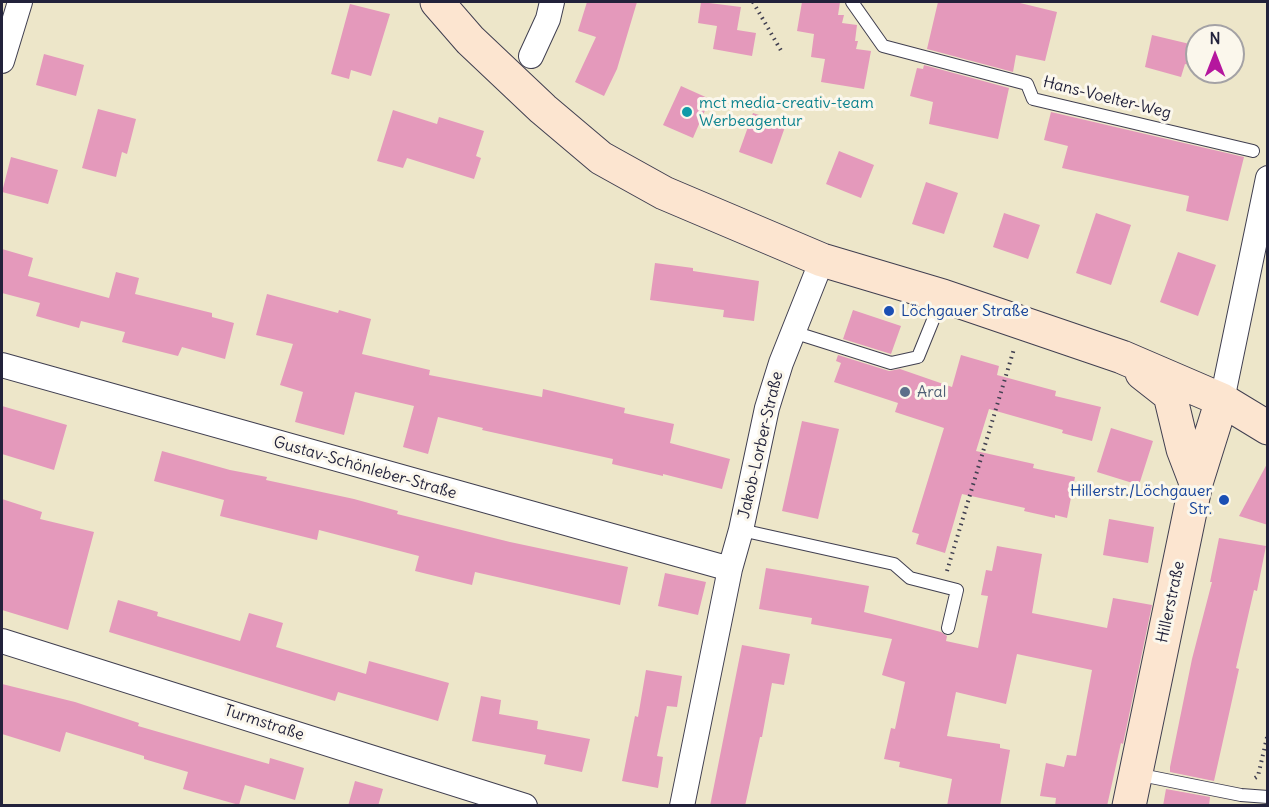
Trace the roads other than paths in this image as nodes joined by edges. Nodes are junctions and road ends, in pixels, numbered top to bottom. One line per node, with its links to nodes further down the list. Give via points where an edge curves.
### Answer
1 (20, 2): 6 (street)
2 (437, 2): 9 (main road, via 470,40 601,158 664,192)
3 (552, 2): 5 (street)
4 (852, 2): 7 (lane, Hans-Voelter-Weg, via 883,46 1027,84 1033,99)
5 (531, 56)
6 (2, 61)
7 (1253, 151)
8 (1267, 184): 14 (street)
9 (822, 260): 10 (main road); 11 (street, Jakob-Lorber-Straße)
10 (943, 296): 11 (lane, via 918,357 891,363); 12 (main road)
11 (793, 332): 17 (street, Jakob-Lorber-Straße, via 767,408)
12 (1122, 357): 14 (main road); 16 (main road, via 1170,395)
13 (2, 365): 18 (street, Gustav-Schönleber-Straße)
14 (1222, 400): 15 (main road); 16 (main road, Hillerstraße)
15 (1268, 428)
16 (1196, 483): 21 (main road, Hillerstraße)
17 (741, 530): 18 (street, Jakob-Lorber-Straße); 19 (lane, Jakob-Lorber-Straße, via 894,564 910,578 957,590)
18 (730, 569): 25 (street, Jakob-Lorber-Straße)
19 (948, 628)
20 (2, 642): 24 (street, Turmstraße)
21 (1135, 774): 23 (lane); 26 (main road, Hillerstraße)
22 (1268, 797): 23 (lane)
23 (1241, 800)
24 (525, 806)
25 (682, 806)
26 (1129, 806)

